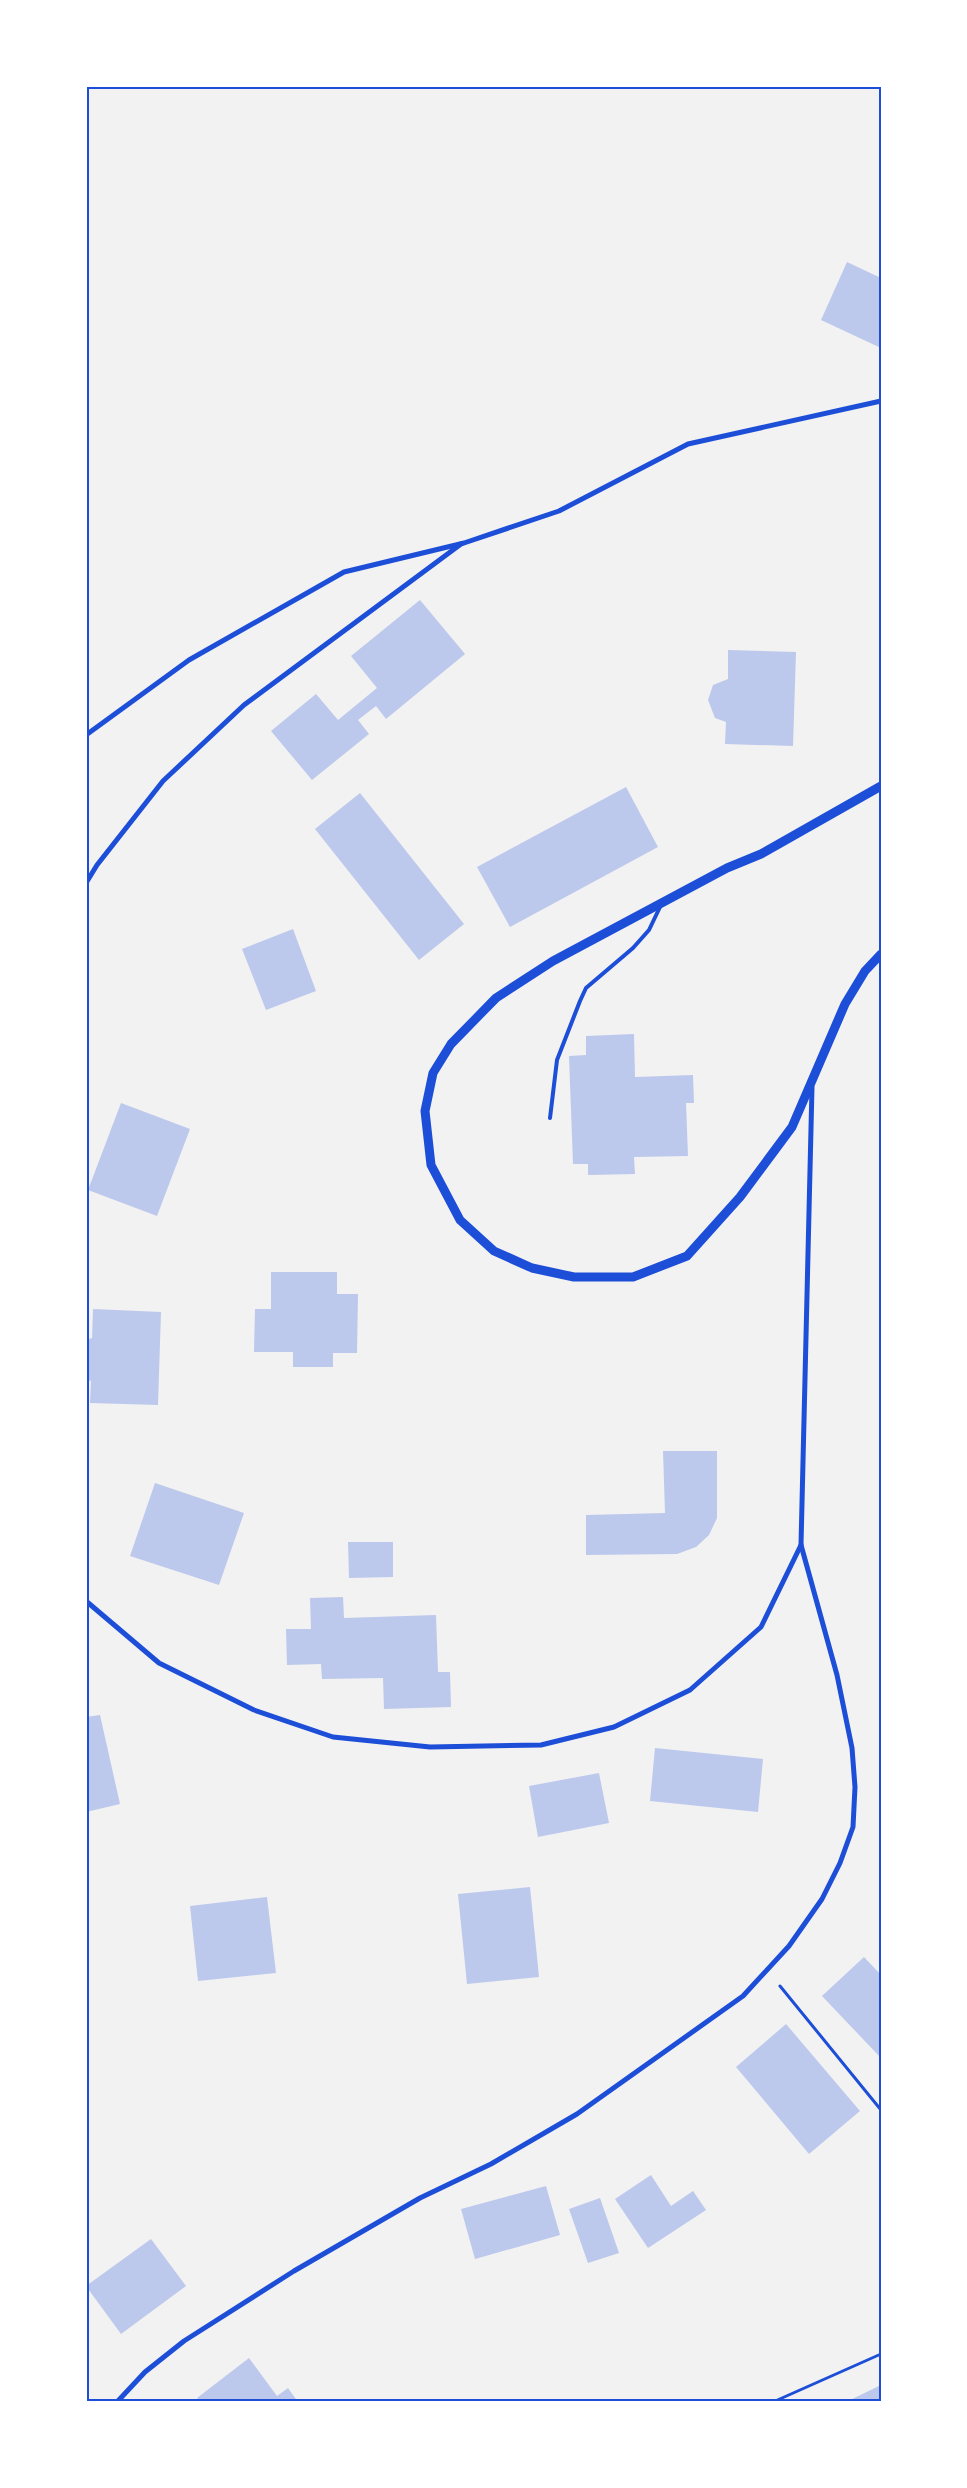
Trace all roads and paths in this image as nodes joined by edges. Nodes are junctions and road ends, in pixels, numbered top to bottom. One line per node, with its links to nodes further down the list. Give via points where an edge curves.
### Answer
1 (881, 401): 2 (street, via 688,444 559,511)
2 (464, 543): 3 (street, via 344,572 189,660); 5 (street, via 244,705 163,781 97,865)
3 (86, 735)
4 (881, 786): 6 (street, via 761,854 727,868)
5 (86, 884)
6 (662, 903): 8 (street, via 553,961 496,998 451,1044 433,1073 425,1111 431,1166 460,1220 494,1251 532,1268 574,1277 633,1277 687,1256 740,1198 792,1127); 9 (lane, via 649,930 633,948 586,988 557,1060)
7 (881, 954): 8 (street, via 865,971 845,1004)
8 (812, 1077): 10 (street)
9 (550, 1118)
10 (801, 1545): 11 (street, via 761,1627 690,1690 614,1727 541,1745 430,1747 333,1737 254,1710 159,1662); 12 (street, via 837,1675 852,1748 855,1787 853,1828 822,1899 789,1946)
11 (86, 1601)
12 (767, 1970): 13 (path); 15 (street, via 743,1996 577,2114 491,2164 420,2198 294,2271 184,2342 145,2372)
13 (881, 2110)
14 (881, 2354): 16 (path)
15 (117, 2402)
16 (773, 2402)

